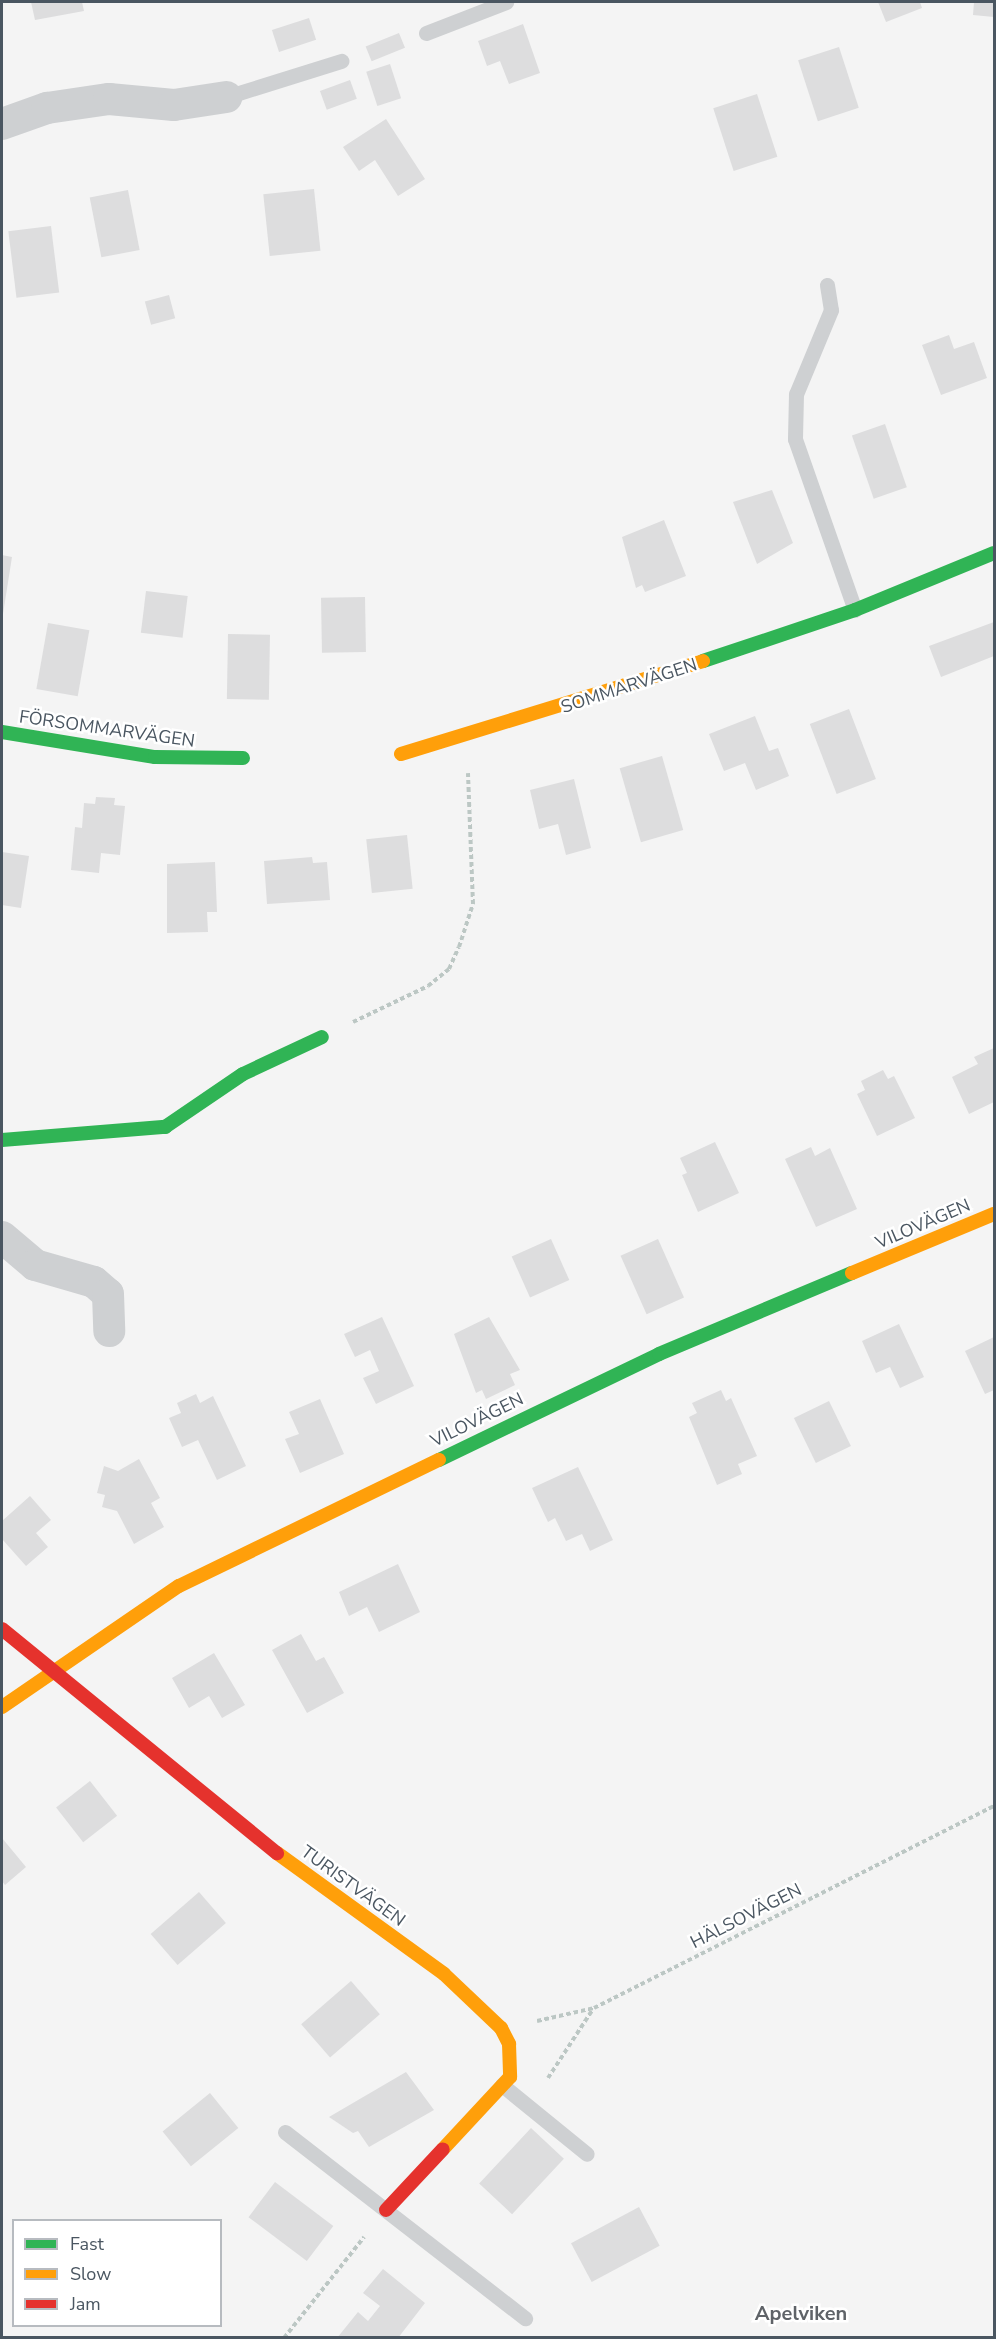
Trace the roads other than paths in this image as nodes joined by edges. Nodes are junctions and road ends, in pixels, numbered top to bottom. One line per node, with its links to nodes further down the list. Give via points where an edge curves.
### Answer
1 (506, 2): 2 (lane)
2 (426, 33)
3 (340, 61): 4 (lane)
4 (226, 97): 5 (street, via 174,105 109,99 48,108)
5 (2, 124)
6 (827, 285): 8 (lane, via 831,310 796,394 795,439)
7 (994, 553): 8 (street, SOMMARVÄGEN)
8 (855, 610): 10 (street, SOMMARVÄGEN, via 571,706)
9 (2, 732): 11 (street, FÖRSOMMARVÄGEN, via 155,757)
10 (401, 754)
11 (243, 758)
12 (322, 1037): 13 (street, via 243,1074 165,1126)
13 (2, 1140)
14 (994, 1214): 18 (street, VILOVÄGEN, via 568,1396 179,1586)
15 (2, 1237): 16 (street, via 19,1256 94,1282 108,1294)
16 (109, 1331)
17 (2, 1629): 18 (street, TURISTVÄGEN)
18 (47, 1671): 19 (street, VILOVÄGEN); 20 (street, TURISTVÄGEN, via 226,1816 444,1974 501,2028 510,2062 510,2077)
19 (2, 1707)
20 (502, 2085): 22 (lane); 23 (street)
21 (285, 2132): 23 (lane)
22 (587, 2154)
23 (386, 2210): 24 (lane)
24 (525, 2318)

